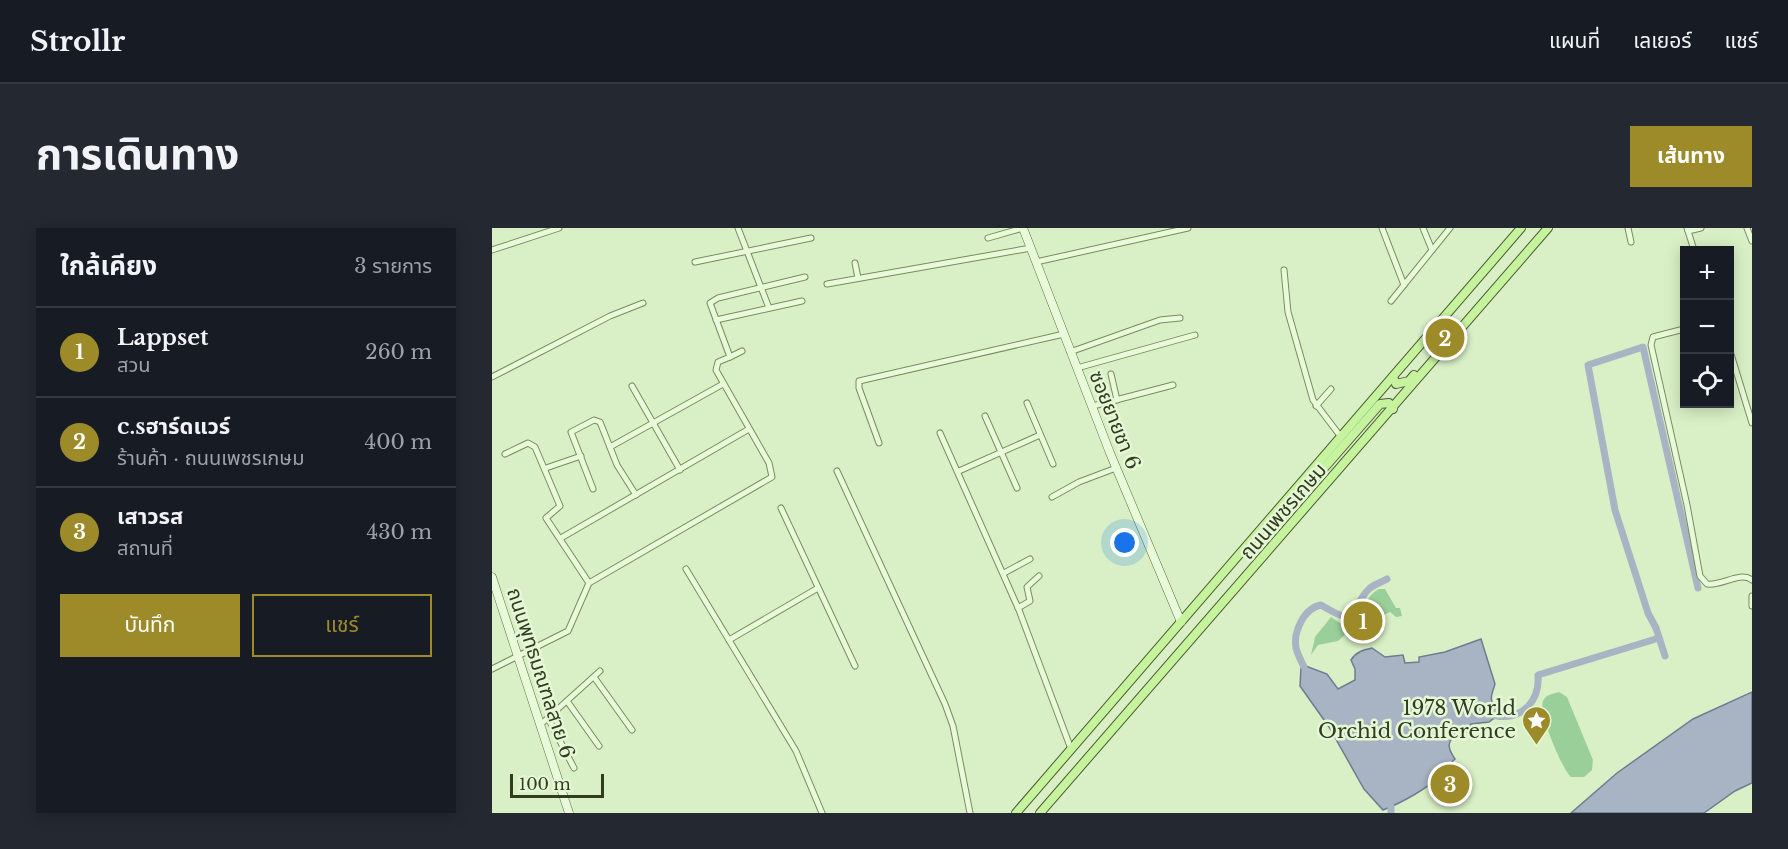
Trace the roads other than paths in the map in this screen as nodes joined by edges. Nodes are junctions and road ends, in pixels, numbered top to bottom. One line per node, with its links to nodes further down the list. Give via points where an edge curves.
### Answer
1 (559, 228): 22 (street)
2 (738, 228): 23 (street)
3 (1023, 228): 17 (street); 21 (street, ซอยยายชา 6)
4 (1153, 228): 15 (street)
5 (1188, 228): 15 (street)
6 (1382, 228): 32 (street)
7 (1423, 228): 24 (street)
8 (1450, 228): 24 (street)
9 (1521, 228): 51 (main road, ถนนเพชรเกษม)
10 (1548, 228): 40 (main road, ถนนเพชรเกษม)
11 (1628, 228): 19 (street)
12 (1701, 228): 14 (street)
13 (1747, 228): 18 (street)
14 (1687, 230): 20 (street)
15 (1155, 235): 26 (street)
16 (811, 238): 23 (street)
17 (988, 238)
18 (1752, 241)
19 (1631, 242)
20 (1693, 246)
21 (1031, 248): 26 (street, ซอยยายชา 6); 30 (street)
22 (492, 250)
23 (746, 250): 25 (street); 33 (street)
24 (1432, 250): 32 (street)
25 (695, 262)
26 (1036, 262): 42 (street, ซอยยายชา 6)
27 (855, 263): 30 (street)
28 (1284, 270): 59 (street, via 1288,312)
29 (805, 278): 33 (street)
30 (858, 279): 31 (street)
31 (827, 284)
32 (1404, 285): 35 (street)
33 (762, 288): 37 (street); 39 (street, via 713,300 710,306)
34 (802, 301): 37 (street)
35 (1391, 301)
36 (643, 303): 50 (street)
37 (769, 308): 39 (street)
38 (1180, 318): 45 (street, via 1160,320)
39 (716, 320): 47 (street)
40 (1467, 323): 51 (main road, via 1456,327 1409,381 1396,384); 60 (main road, ถนนเพชรเกษม)
41 (1680, 330): 91 (street, via 1653,337 1651,345 1700,576 1712,585 1741,577)
42 (1064, 334): 45 (street, ซอยยายชา 6); 68 (street, via 859,381)
43 (1195, 335): 48 (street)
44 (742, 351): 47 (street)
45 (1070, 352): 48 (street, ซอยยายชา 6)
46 (1731, 354): 63 (street)
47 (730, 357): 52 (street, via 715,365)
48 (1077, 368): 58 (street, ซอยยายชา 6)
49 (1111, 374): 56 (street)
50 (492, 377)
51 (1393, 377): 67 (main road, ถนนเพชรเกษม)
52 (723, 384): 62 (street); 64 (street)
53 (1173, 385): 56 (street)
54 (632, 386): 62 (street)
55 (1331, 389): 59 (street)
56 (1117, 400): 58 (street)
57 (1027, 403): 66 (street)
58 (1093, 406): 75 (street, ซอยยายชา 6)
59 (1316, 406): 67 (street)
60 (1392, 409): 81 (main road, via 1389,404 1380,404 1310,484); 115 (main road, ถนนเพชรเกษม)
61 (985, 416): 70 (street)
62 (652, 422): 69 (street); 76 (street)
63 (1752, 423)
64 (749, 429): 76 (street); 92 (street, via 773,472 768,481)
65 (940, 433): 78 (street)
66 (1040, 435): 70 (street); 73 (street)
67 (1341, 437): 81 (main road, ถนนเพชรเกษม)
68 (879, 443)
69 (610, 447): 72 (street, via 600,422 594,420 571,432); 82 (street)
70 (1000, 451): 78 (street); 79 (street)
71 (505, 454): 74 (street, via 532,443)
72 (580, 456): 74 (street); 80 (street)
73 (1053, 464)
74 (546, 468): 85 (street, via 560,506 546,518)
75 (1116, 468): 83 (street); 97 (street, ซอยยายชา 6)
76 (680, 470): 82 (street)
77 (837, 471): 111 (street, via 945,704 953,726)
78 (959, 471): 88 (street)
79 (1017, 488)
80 (593, 489)
81 (1293, 493): 97 (main road, ถนนเพชรเกษม)
82 (636, 495): 85 (street)
83 (1052, 497)
84 (781, 508): 93 (street)
85 (561, 538): 92 (street)
86 (1030, 559): 88 (street)
87 (686, 570): 98 (street)
88 (1004, 573): 96 (street)
89 (1040, 576): 96 (street, via 1028,587 1030,601)
90 (492, 578): 99 (street, ถนนพุทธมณฑลสาย 6)
91 (1752, 580)
92 (590, 584): 99 (street, via 568,631)
93 (818, 588): 98 (street); 100 (street)
94 (1752, 596): 95 (street)
95 (1752, 606)
96 (1018, 608): 109 (street)
97 (1181, 622): 109 (main road, ถนนเพชรเกษม)
98 (729, 640): 113 (street, via 796,751)
99 (517, 654): 101 (street); 106 (street, ถนนพุทธมณฑลสาย 6)
100 (855, 666)
101 (492, 669)
102 (600, 671): 103 (street)
103 (594, 677): 104 (street); 107 (street)
104 (567, 701): 105 (street); 108 (street)
105 (548, 718): 106 (street); 110 (street)
106 (540, 725): 112 (street, ถนนพุทธมณฑลสาย 6)
107 (632, 730)
108 (599, 746)
109 (1071, 749): 114 (main road, ถนนเพชรเกษม)
110 (574, 768)
111 (968, 811)
112 (569, 813)
113 (822, 813)
114 (1016, 813)
115 (1040, 813)

